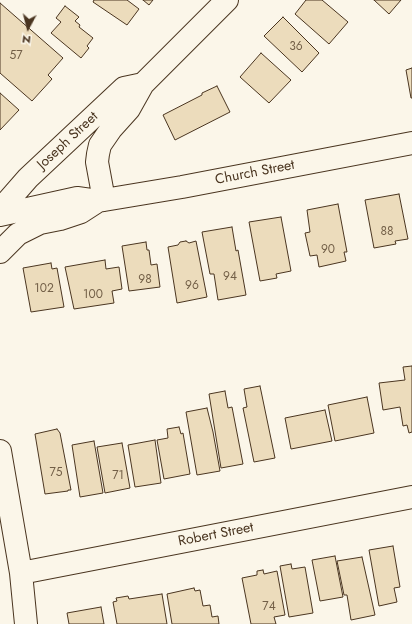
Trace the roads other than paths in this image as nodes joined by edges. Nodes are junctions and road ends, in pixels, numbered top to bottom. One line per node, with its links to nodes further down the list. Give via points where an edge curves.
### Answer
1 (227, 0): 2 (street, Joseph Street)
2 (143, 84): 4 (street, Joseph Street, via 129,110 100,145 97,162); 5 (street, Joseph Street, via 124,88 28,178)
3 (412, 143): 4 (street, Church Street)
4 (101, 201): 6 (street, Church Street, via 77,198); 7 (street, Church Street, via 81,212 40,223 18,234)
5 (0, 210)
6 (0, 215)
7 (0, 252)
8 (0, 451): 10 (street)
9 (412, 497): 10 (street, Robert Street)
10 (21, 573): 11 (street)
11 (26, 624)

